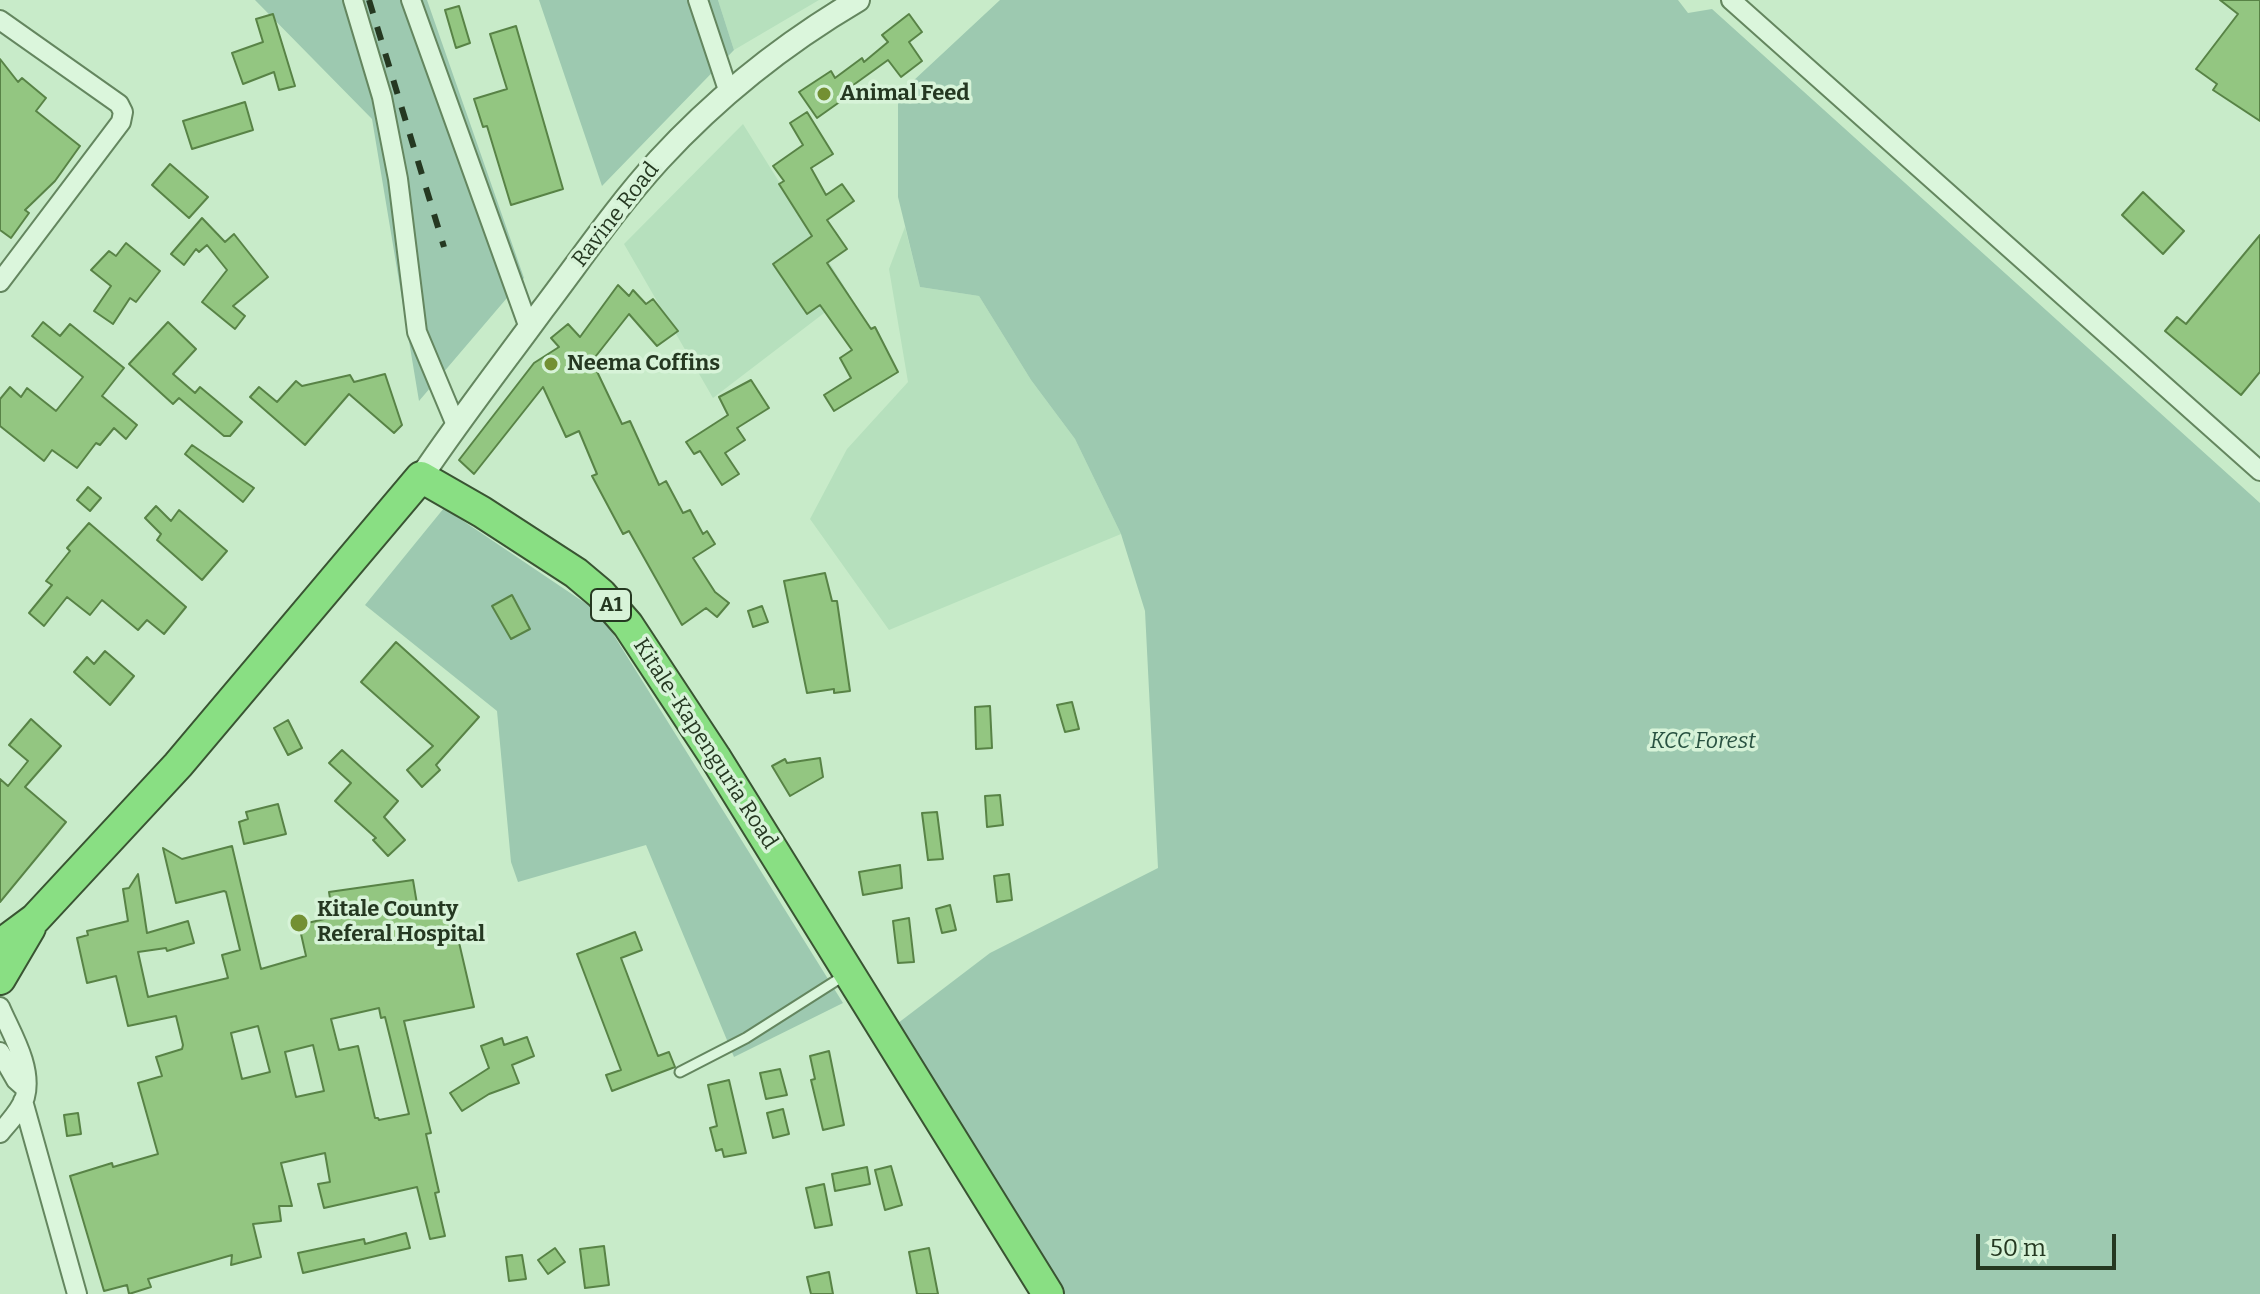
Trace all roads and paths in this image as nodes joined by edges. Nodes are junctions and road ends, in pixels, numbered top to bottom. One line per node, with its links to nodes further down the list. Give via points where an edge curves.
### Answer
1 (353, 0): 10 (street, via 382,97 398,179 417,332)
2 (411, 0): 9 (street)
3 (698, 0): 7 (street)
4 (858, 0): 7 (street, Ravine Road, via 781,50)
5 (1731, 0): 11 (street)
6 (0, 20): 8 (street, via 119,104 123,112 121,122)
7 (729, 93): 9 (street, Ravine Road, via 634,189)
8 (0, 282)
9 (529, 328): 10 (street, Ravine Road)
10 (456, 425): 12 (street, Ravine Road)
11 (2260, 471)
12 (421, 477): 13 (highway, via 178,765); 15 (highway, Kitale-Kapenguria Road / A1, via 576,573 628,625)
13 (35, 919): 14 (highway); 16 (highway)
14 (0, 945)
15 (848, 973): 19 (lane, via 746,1038); 23 (highway, Kitale-Kapenguria Road / A1)
16 (0, 979)
17 (0, 1007): 20 (street, via 20,1055)
18 (0, 1052): 20 (street)
19 (680, 1072)
20 (24, 1095): 21 (street); 22 (street)
21 (0, 1133)
22 (77, 1294)
23 (1048, 1294)

